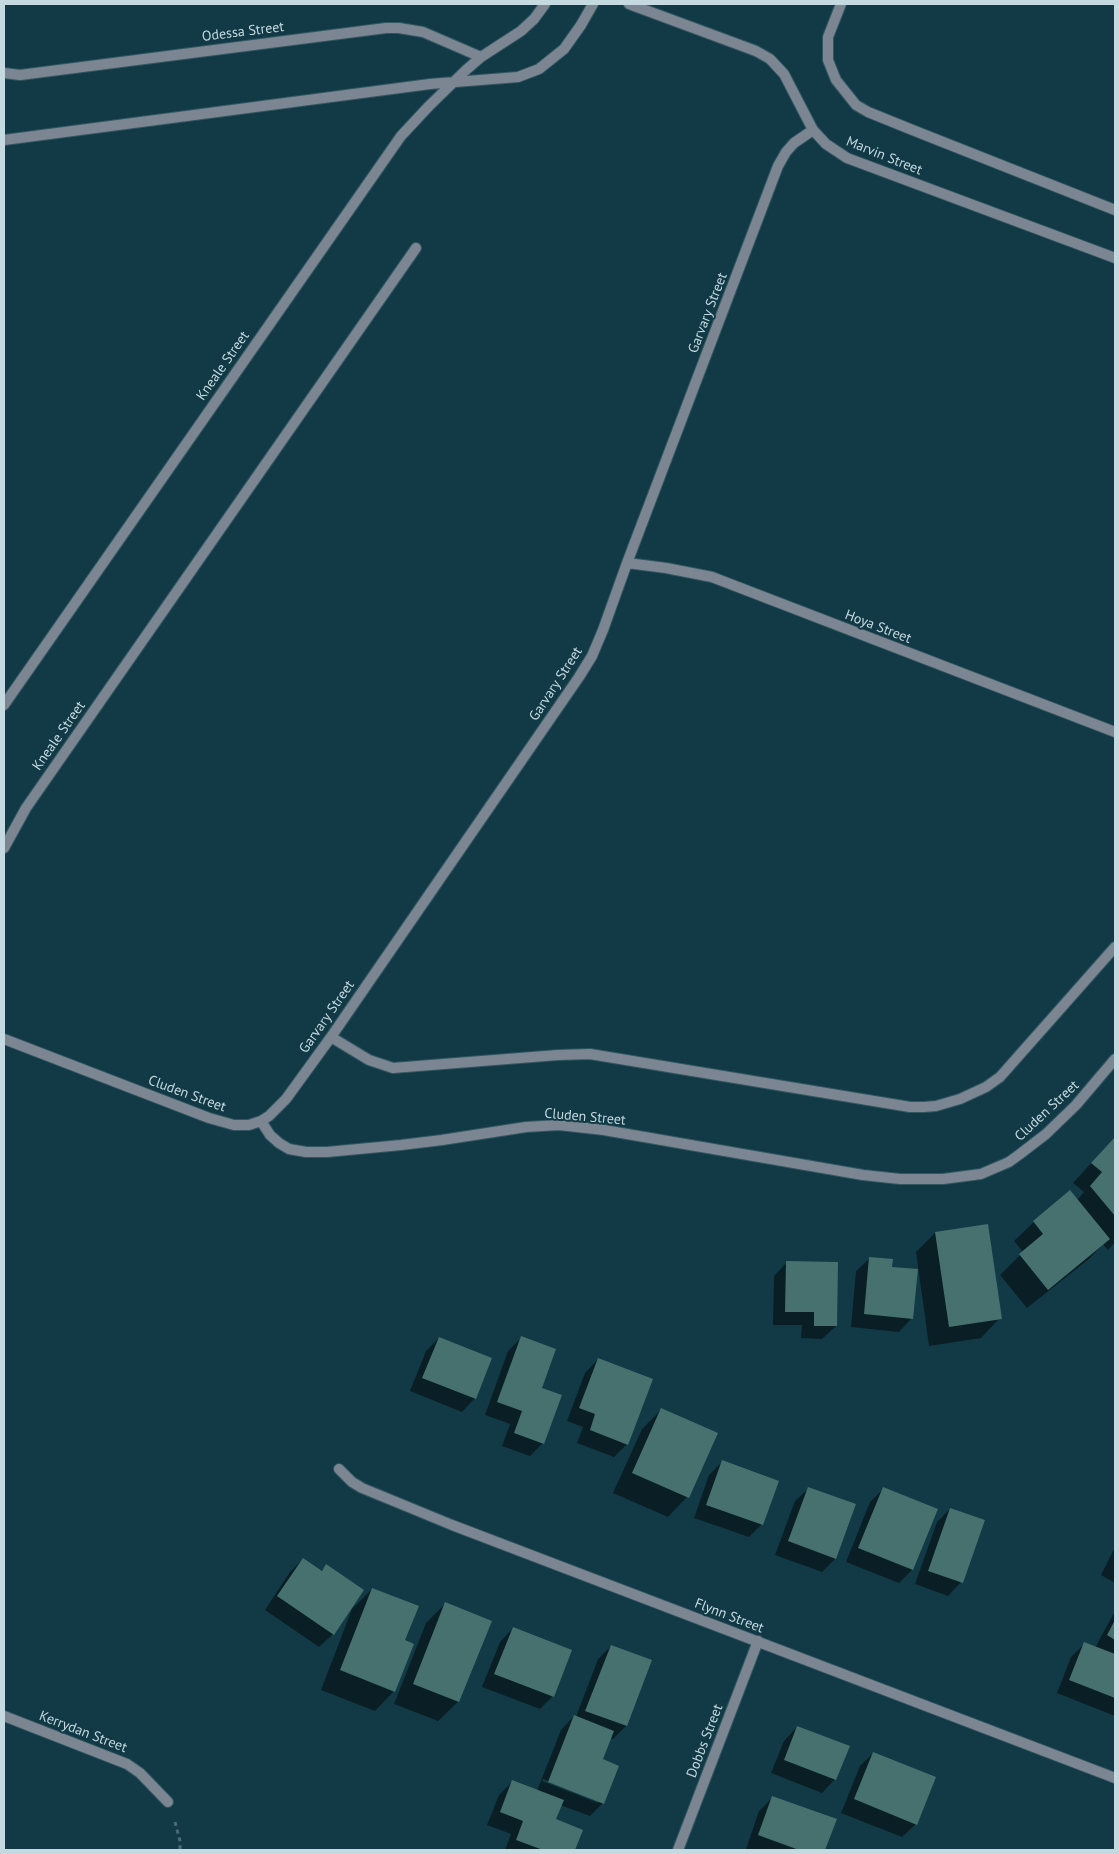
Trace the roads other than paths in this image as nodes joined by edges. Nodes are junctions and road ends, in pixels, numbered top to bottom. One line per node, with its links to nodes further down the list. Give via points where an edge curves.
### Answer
1 (545, 4): 5 (street, Kneale Street, via 521,31)
2 (592, 4): 7 (street, via 570,42 539,69 507,79)
3 (629, 4): 8 (street, Marvin Street, via 770,59 784,74)
4 (841, 4): 10 (street, via 827,46 828,60 833,73 856,105)
5 (481, 57): 6 (street, Odessa Street, via 423,32 386,28 20,75); 7 (street, Kneale Street)
6 (4, 73)
7 (453, 82): 9 (street); 14 (street, Kneale Street, via 401,136)
8 (813, 130): 12 (street, Marvin Street, via 831,148 856,162); 13 (street, Garvary Street, via 794,143 778,166)
9 (4, 140)
10 (1115, 210)
11 (416, 248): 16 (street, Kneale Street, via 26,808)
12 (1115, 258)
13 (627, 563): 15 (street, Hoya Street, via 712,577); 18 (street, Garvary Street, via 604,630 586,667)
14 (4, 705)
15 (1115, 732)
16 (4, 848)
17 (1115, 947): 18 (street, via 1000,1077 960,1099 936,1106 900,1105 590,1054 393,1068 369,1060)
18 (331, 1037): 21 (street, Garvary Street, via 286,1099)
19 (4, 1039): 21 (street, Cluden Street, via 209,1118 239,1125)
20 (1115, 1059): 21 (street, Cluden Street, via 1076,1105 1046,1134 1009,1162 981,1174 943,1179 900,1179 863,1174 604,1130 559,1126 526,1127 409,1144 306,1152 278,1143)
21 (261, 1121)
22 (339, 1469): 23 (street, Flynn Street, via 352,1482 381,1496)
23 (758, 1641): 25 (street, Flynn Street); 27 (street, Dobbs Street)
24 (4, 1716): 26 (street, Kerrydan Street, via 127,1764)
25 (1115, 1778)
26 (168, 1802)
27 (678, 1850)

